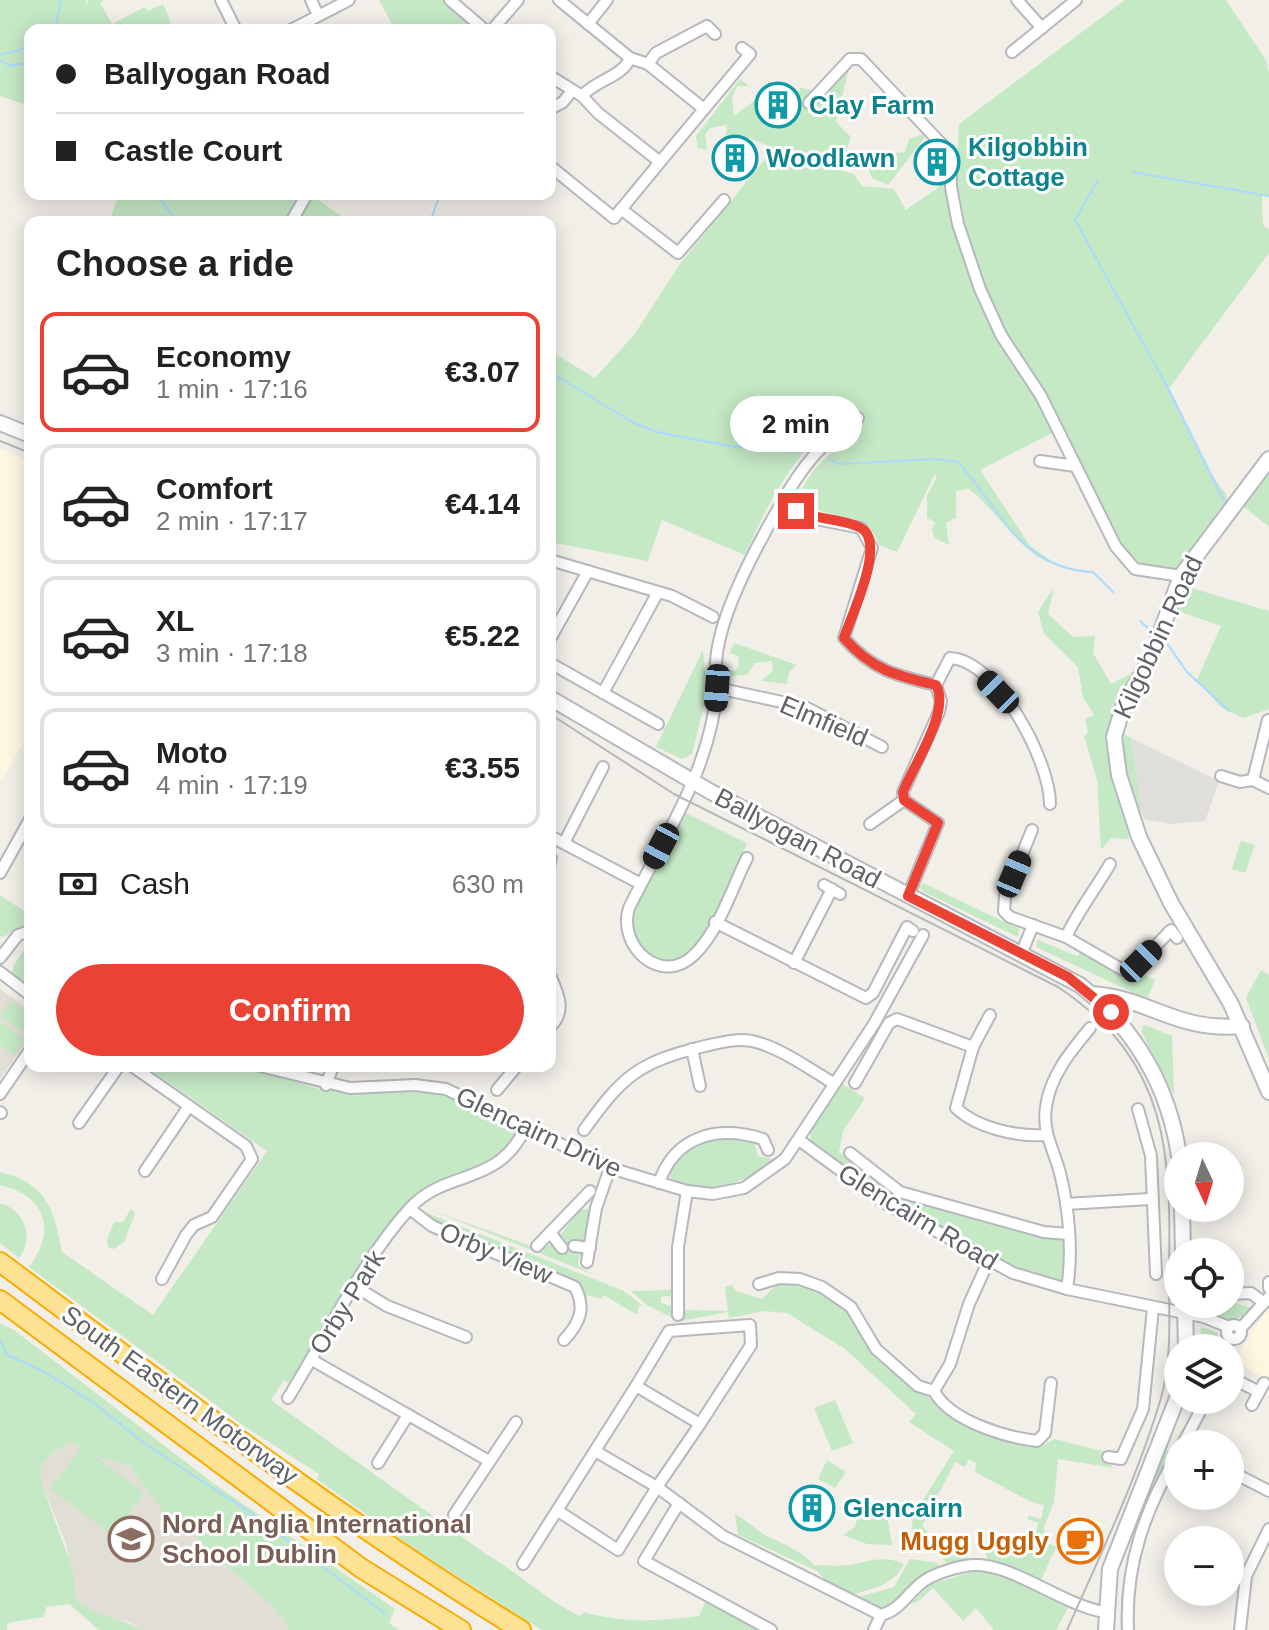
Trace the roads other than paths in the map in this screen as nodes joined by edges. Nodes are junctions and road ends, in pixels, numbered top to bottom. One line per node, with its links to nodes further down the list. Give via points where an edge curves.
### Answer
1 (221, 0): 11 (street)
2 (311, 0): 10 (street)
3 (349, 0): 10 (street)
4 (450, 0): 13 (street)
5 (518, 0): 14 (street)
6 (559, 0): 15 (street)
7 (607, 0): 15 (street)
8 (1017, 0): 17 (street)
9 (1076, 0): 17 (street)
10 (318, 15): 12 (street)
11 (233, 24)
12 (302, 24)
13 (478, 24)
14 (497, 24)
15 (588, 24): 20 (street)
16 (709, 26): 21 (street, via 656,53)
17 (1042, 28): 19 (street)
18 (742, 48): 26 (street, via 750,54)
19 (1012, 52)
20 (630, 58): 21 (street); 23 (street, via 625,68)
21 (648, 64): 26 (street)
22 (556, 80): 23 (street)
23 (577, 94): 25 (street); 27 (street)
24 (809, 103): 36 (street, via 850,59 861,59 951,154 951,187 964,250 1001,335 1041,396)
25 (556, 106)
26 (704, 109): 27 (street)
27 (660, 162): 30 (street)
28 (556, 171): 30 (street, via 614,218)
29 (724, 200): 30 (street, via 678,253)
30 (621, 209)
31 (858, 418): 37 (street, via 820,447)
32 (0, 423): 33 (street)
33 (24, 433)
34 (1269, 459): 40 (street, Kilgobbin Road)
35 (1040, 461): 36 (street)
36 (1075, 466): 40 (street, via 1128,563 1135,569)
37 (781, 504): 44 (street, via 733,605); 46 (street, via 865,532 872,548 844,638 877,668)
38 (556, 562): 39 (street)
39 (588, 571): 41 (street); 43 (street)
40 (1181, 576): 87 (street, Kilgobbin Road, via 1154,651 1117,723 1114,757 1130,814 1156,874)
41 (658, 592): 42 (street); 47 (street)
42 (713, 617)
43 (556, 628)
44 (716, 663)
45 (556, 666): 47 (street)
46 (936, 685): 57 (street, via 939,712 906,784); 58 (street, via 950,658 961,659 1011,705 1044,769)
47 (603, 693): 50 (street)
48 (556, 701): 55 (street, Ballyogan Road)
49 (1268, 720): 54 (street)
50 (658, 724)
51 (882, 747): 55 (street, Elmfield, via 805,707 717,684 714,722)
52 (603, 767): 63 (street)
53 (1221, 776): 54 (street)
54 (1253, 780): 56 (street)
55 (695, 781): 67 (street, Elmfield); 69 (street, Ballyogan Road)
56 (1269, 788)
57 (904, 800): 59 (street); 69 (street, via 938,823)
58 (1050, 804)
59 (870, 824)
60 (24, 830): 66 (street)
61 (1032, 830): 71 (street, via 1003,904 1010,917)
62 (556, 839): 63 (street)
63 (564, 843): 67 (street)
64 (747, 858): 70 (street)
65 (1111, 864): 74 (street, via 1080,906)
66 (0, 873)
67 (641, 884): 70 (street, Elmfield, via 626,930 634,950 645,959 666,966 683,962 697,952)
68 (832, 889): 77 (street)
69 (908, 896): 75 (street, Ballyogan Road)
70 (715, 922): 77 (street)
71 (1033, 925): 74 (street); 75 (street)
72 (24, 933): 76 (street)
73 (1174, 934): 74 (street, via 1131,970)
74 (1066, 937)
75 (1022, 952): 81 (street, Ballyogan Road)
76 (0, 958)
77 (794, 963): 98 (street, Glencairn Drive, via 866,998 914,931 874,1024)
78 (0, 972): 80 (street)
79 (556, 989): 86 (street)
80 (24, 990)
81 (1091, 994): 82 (street, Ballyogan Road); 85 (street, Ballyogan Road)
82 (1140, 1007): 83 (street, Ballyogan Road); 85 (street)
83 (1158, 1014): 87 (street, Ballyogan Road, via 1210,1028); 89 (street, via 1141,1017)
84 (990, 1015): 90 (street)
85 (1116, 1017): 89 (street, Ballyogan Road)
86 (556, 1019)
87 (1242, 1026): 103 (street, Kilgobbin Road)
88 (1089, 1027): 110 (street, via 1054,1078 1046,1105)
89 (1128, 1030): 112 (street, Ballyogan Road, via 1160,1086)
90 (973, 1047): 99 (street, via 897,1019 889,1023); 110 (street, via 956,1108 1003,1130)
91 (692, 1049): 98 (street, via 757,1042); 101 (street); 109 (street, via 635,1071)
92 (24, 1059): 104 (street)
93 (115, 1072): 107 (street)
94 (141, 1072): 105 (street)
95 (281, 1072): 100 (street, Glencairn Drive)
96 (331, 1072): 100 (street)
97 (512, 1072): 102 (street)
98 (833, 1083): 111 (street, Glencairn Drive)
99 (855, 1083)
100 (326, 1085): 108 (street, Glencairn Drive, via 446,1089)
101 (700, 1086)
102 (497, 1090)
103 (1269, 1092)
104 (0, 1094)
105 (189, 1106): 116 (street); 125 (street, via 246,1146 252,1159 212,1217)
106 (1138, 1109): 119 (street, via 1151,1156)
107 (79, 1123)
108 (526, 1127): 115 (street, Glencairn Drive); 122 (street, via 503,1160 432,1192)
109 (584, 1130)
110 (1046, 1135): 120 (street)
111 (799, 1140): 118 (street, Glencairn Drive, via 766,1176 744,1188 713,1194); 133 (street, Glencairn Road, via 885,1203)
112 (1175, 1142)
113 (768, 1150): 117 (street, via 763,1139 737,1131 712,1133 680,1150 665,1165)
114 (850, 1153): 124 (street, via 900,1192)
115 (610, 1168): 117 (street, Glencairn Drive); 121 (street)
116 (145, 1171)
117 (659, 1183): 118 (street, Glencairn Drive)
118 (687, 1191): 144 (street, via 678,1247)
119 (1150, 1199): 120 (street); 134 (street)
120 (1066, 1204): 124 (street)
121 (596, 1208): 126 (street, via 587,1196); 130 (street)
122 (410, 1209): 137 (street, Orby Park); 149 (street, Orby View, via 432,1226 575,1287 582,1300 580,1317)
123 (174, 1226): 125 (street)
124 (1068, 1234): 138 (street)
125 (186, 1235): 135 (street)
126 (552, 1235): 127 (street); 129 (street)
127 (537, 1246)
128 (574, 1246): 130 (street)
129 (562, 1248)
130 (590, 1248): 132 (street)
131 (0, 1262): 178 (highway, South Eastern Motorway, via 236,1439 425,1571)
132 (587, 1262)
133 (988, 1262): 138 (street, Glencairn Road); 154 (street, via 950,1364)
134 (1156, 1274)
135 (162, 1279)
136 (759, 1284): 154 (street, via 779,1278 822,1287 851,1307 876,1349 918,1386)
137 (356, 1287): 148 (street, via 387,1306); 150 (street, Orby Park)
138 (1067, 1289): 142 (street, Glencairn Road)
139 (1244, 1293): 141 (street)
140 (0, 1300): 177 (highway, South Eastern Motorway, via 361,1568)
141 (1267, 1300): 147 (street)
142 (1153, 1308): 143 (street, Glencairn Road); 162 (street, via 1143,1409 1121,1459)
143 (1164, 1309)
144 (678, 1315)
145 (1206, 1318): 146 (street, Glencairn Road)
146 (1230, 1334)
147 (1235, 1334)
148 (466, 1337)
149 (564, 1340)
150 (312, 1360): 155 (street, Orby Park); 158 (street)
151 (1244, 1382): 156 (street, via 1261,1387)
152 (1051, 1383): 154 (street, via 1044,1437 1030,1440 946,1407)
153 (636, 1386): 160 (street); 160 (street, via 669,1331 750,1325 751,1345); 161 (street)
154 (934, 1391)
155 (288, 1398)
156 (1252, 1405)
157 (1171, 1414): 175 (street, via 1119,1540)
158 (408, 1415): 163 (street); 164 (street)
159 (516, 1422): 163 (street)
160 (700, 1424): 167 (street)
161 (595, 1451): 167 (street); 170 (street)
162 (1108, 1457)
163 (489, 1461): 171 (street)
164 (378, 1463)
165 (1244, 1478): 168 (street)
166 (1164, 1481): 182 (street, via 1131,1557)
167 (657, 1487): 169 (street); 170 (street, via 618,1550)
168 (1269, 1491)
169 (679, 1503): 176 (street, via 723,1536); 179 (street, via 644,1561)
170 (558, 1511): 174 (street)
171 (454, 1515)
172 (1269, 1529): 173 (street)
173 (1265, 1547): 183 (street, via 1246,1576)
174 (523, 1564)
175 (1105, 1612): 176 (street, via 980,1564 928,1578 896,1609); 181 (street)
176 (881, 1615): 180 (street)
177 (461, 1630)
178 (521, 1630)
179 (771, 1630)
180 (874, 1630)
181 (1106, 1630)
182 (1128, 1630)
183 (1240, 1630)

